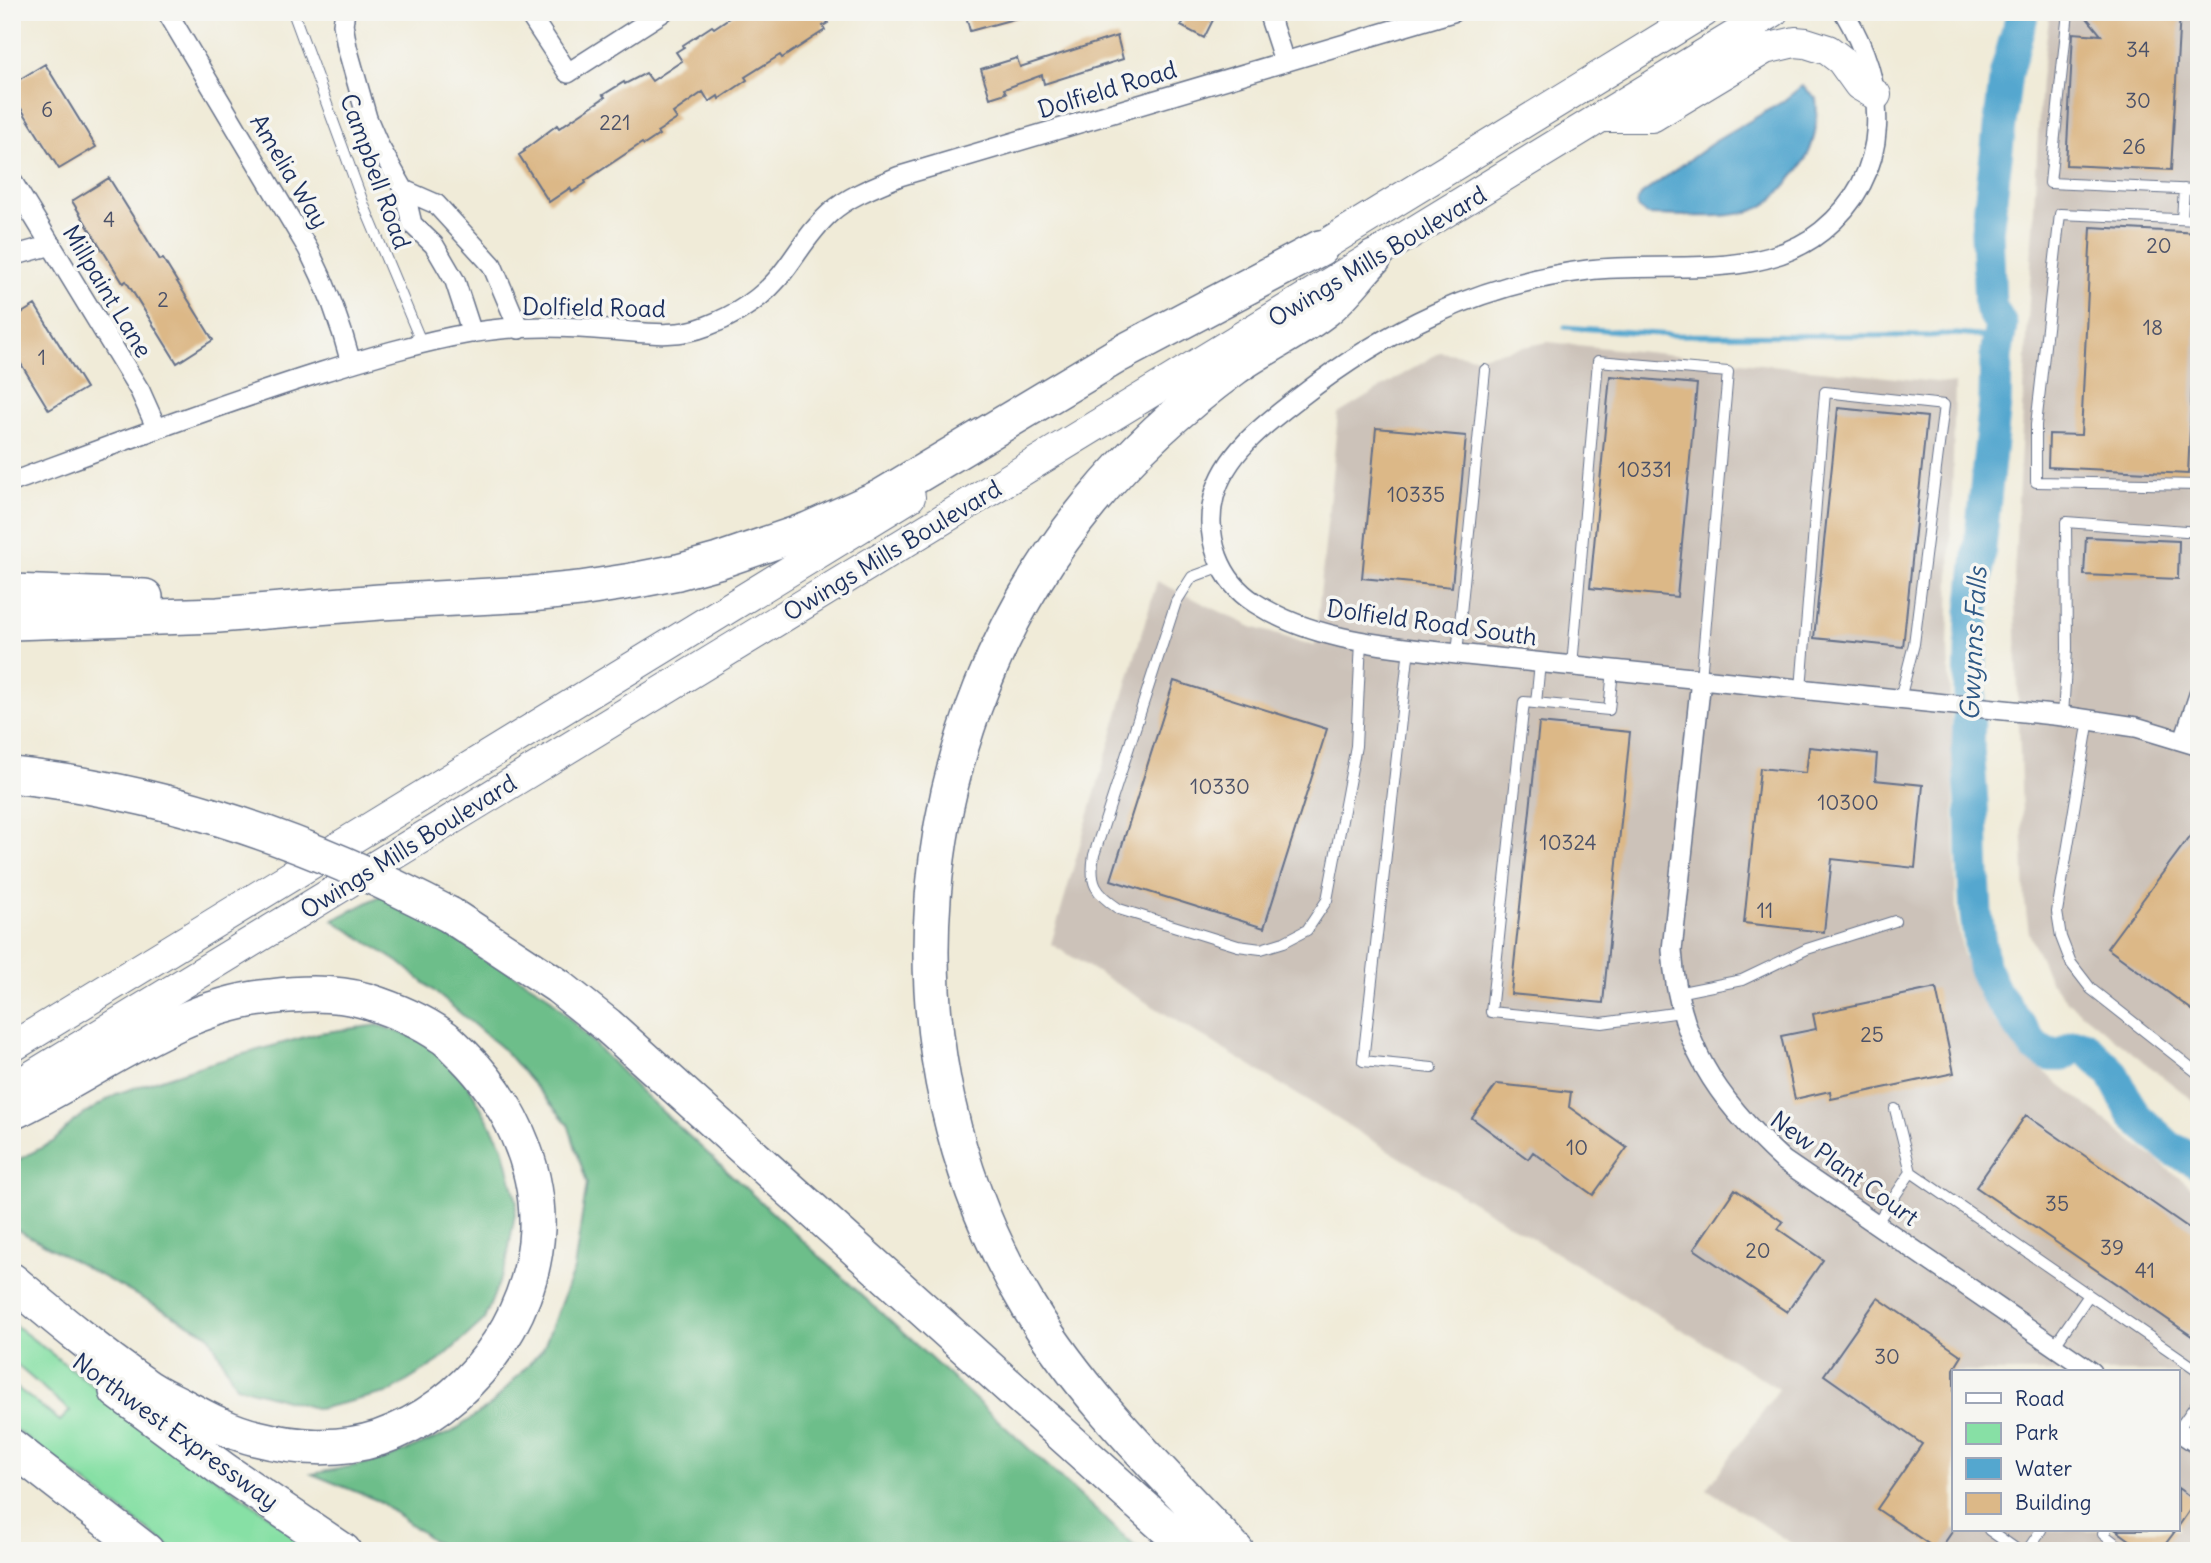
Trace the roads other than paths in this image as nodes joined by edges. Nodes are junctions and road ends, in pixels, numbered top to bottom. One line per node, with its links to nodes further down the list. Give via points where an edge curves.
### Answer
1 (167, 12): 32 (street, Amelia Way, via 314,260 338,314)
2 (293, 12): 31 (lane, Campbell Road, via 365,208)
3 (345, 12): 19 (street, via 347,47 367,118)
4 (528, 12): 5 (street, via 568,73)
5 (663, 12)
6 (1268, 12): 14 (street)
7 (1452, 12): 13 (street, Dolfield Road)
8 (1704, 12): 26 (main road, Owings Mills Boulevard)
9 (1735, 12): 38 (main road, via 1018,453)
10 (1773, 12): 16 (main road, Owings Mills Boulevard)
11 (1844, 12): 15 (street, Dolfield Road South)
12 (2068, 12): 18 (lane, via 2050,183)
13 (1411, 18): 14 (street, Dolfield Road)
14 (1284, 61): 29 (street, Dolfield Road, via 874,186 814,229 770,288 751,304 706,327 660,335)
15 (1876, 95): 16 (main road, via 1859,85 1828,50 1795,42 1765,49 1653,117); 39 (street, Dolfield Road South, via 1877,138 1864,177 1848,205 1805,244 1768,260 1586,271 1502,289 1420,319 1330,373 1276,415 1230,462 1214,497 1212,517 1212,537)
16 (1605, 117): 28 (main road, Owings Mills Boulevard)
17 (12, 181): 24 (street, Millpaint Lane)
18 (2184, 189): 20 (lane); 21 (lane)
19 (404, 190): 23 (street, via 436,204); 25 (street, via 412,224)
20 (2199, 190)
21 (2182, 219): 22 (lane); 36 (lane, via 2060,214 2036,425 2036,482)
22 (2199, 220)
23 (458, 228): 25 (street); 29 (street, via 492,265)
24 (52, 245): 27 (street); 34 (street, Millpaint Lane, via 140,391)
25 (434, 245): 30 (street, via 455,281)
26 (1320, 248): 41 (highway, via 1118,355 881,497 797,534 718,561 632,581 530,594); 60 (main road, Owings Mills Boulevard)
27 (12, 256)
28 (1374, 258): 38 (main road, Owings Mills Boulevard); 85 (highway, via 1328,308 1201,393 1126,463 1063,537 1016,613 982,685 956,761 934,873 930,956 943,1082 990,1233 1028,1305 1070,1369)
29 (519, 329): 30 (street, Dolfield Road)
30 (472, 332): 31 (street, Dolfield Road)
31 (422, 344): 32 (street, Dolfield Road)
32 (352, 363): 34 (street, Dolfield Road)
33 (1485, 370): 45 (lane)
34 (157, 429): 35 (street, Dolfield Road)
35 (12, 482)
36 (2199, 485)
37 (2199, 532): 54 (lane, via 2066,522)
38 (886, 554): 63 (main road, Owings Mills Boulevard)
39 (1222, 566): 43 (street, Dolfield Road South, via 1231,583 1264,610 1313,629); 43 (lane, via 1192,577 1176,602 1094,855 1093,884 1119,909 1261,949 1307,930 1327,900 1356,746)
40 (12, 592): 41 (highway)
41 (380, 602): 42 (highway, via 218,615)
42 (12, 622)
43 (1361, 640): 44 (street, Dolfield Road South)
44 (1409, 648): 45 (street, Dolfield Road South); 61 (lane, via 1363,1060)
45 (1457, 654): 46 (street, Dolfield Road South)
46 (1540, 663): 47 (street, Dolfield Road South); 53 (lane)
47 (1572, 666): 48 (street, Dolfield Road South); 49 (lane, via 1598,360 1728,372)
48 (1613, 670): 49 (street, Dolfield Road South); 53 (lane, via 1609,710)
49 (1701, 679): 50 (street, Dolfield Road South); 59 (street, New Plant Court, via 1672,950)
50 (1801, 689): 52 (street, Dolfield Road South); 52 (lane, via 1825,392 1944,405 1914,644)
51 (2199, 695): 56 (street)
52 (1900, 699): 54 (street, Dolfield Road South)
53 (1536, 703): 59 (lane, via 1524,702 1491,1012 1602,1024)
54 (2063, 716): 55 (street, Dolfield Road South)
55 (2089, 719): 56 (street, Dolfield Road South); 62 (lane, via 2057,912 2061,937 2071,962 2091,989)
56 (2191, 743)
57 (12, 775): 84 (highway, bridge, via 104,788 262,831 347,864 450,915 558,986)
58 (1895, 921): 59 (lane, via 1807,949)
59 (1679, 1003): 67 (street, New Plant Court, via 1709,1076 1754,1133 1783,1160)
60 (12, 1047)
61 (1432, 1068)
62 (2199, 1074)
63 (12, 1088)
64 (1895, 1109): 66 (lane)
65 (12, 1112): 68 (highway, via 149,1035 225,1005 304,994 365,1000 444,1037 505,1105 524,1149 537,1228 531,1273 515,1319 484,1365 449,1400 415,1421 379,1438 336,1447 294,1445 219,1426 145,1386)
66 (1911, 1171): 67 (lane); 69 (lane)
67 (1876, 1224): 71 (street, New Plant Court)
68 (12, 1281)
69 (2089, 1295): 71 (lane); 73 (lane)
70 (12, 1307): 83 (highway, Northwest Expressway, via 225,1471)
71 (2054, 1346): 72 (street, New Plant Court)
72 (2089, 1370)
73 (2199, 1371)
74 (2199, 1400): 75 (lane)
75 (2180, 1428)
76 (2180, 1432): 77 (street)
77 (2199, 1445)
78 (12, 1447): 82 (highway)
79 (1992, 1532): 86 (lane)
80 (2040, 1532): 87 (lane)
81 (2104, 1532): 88 (lane)
82 (146, 1551)
83 (343, 1551)
84 (1192, 1551)
85 (1236, 1551)
86 (2019, 1551)
87 (2027, 1551)
88 (2125, 1551)

